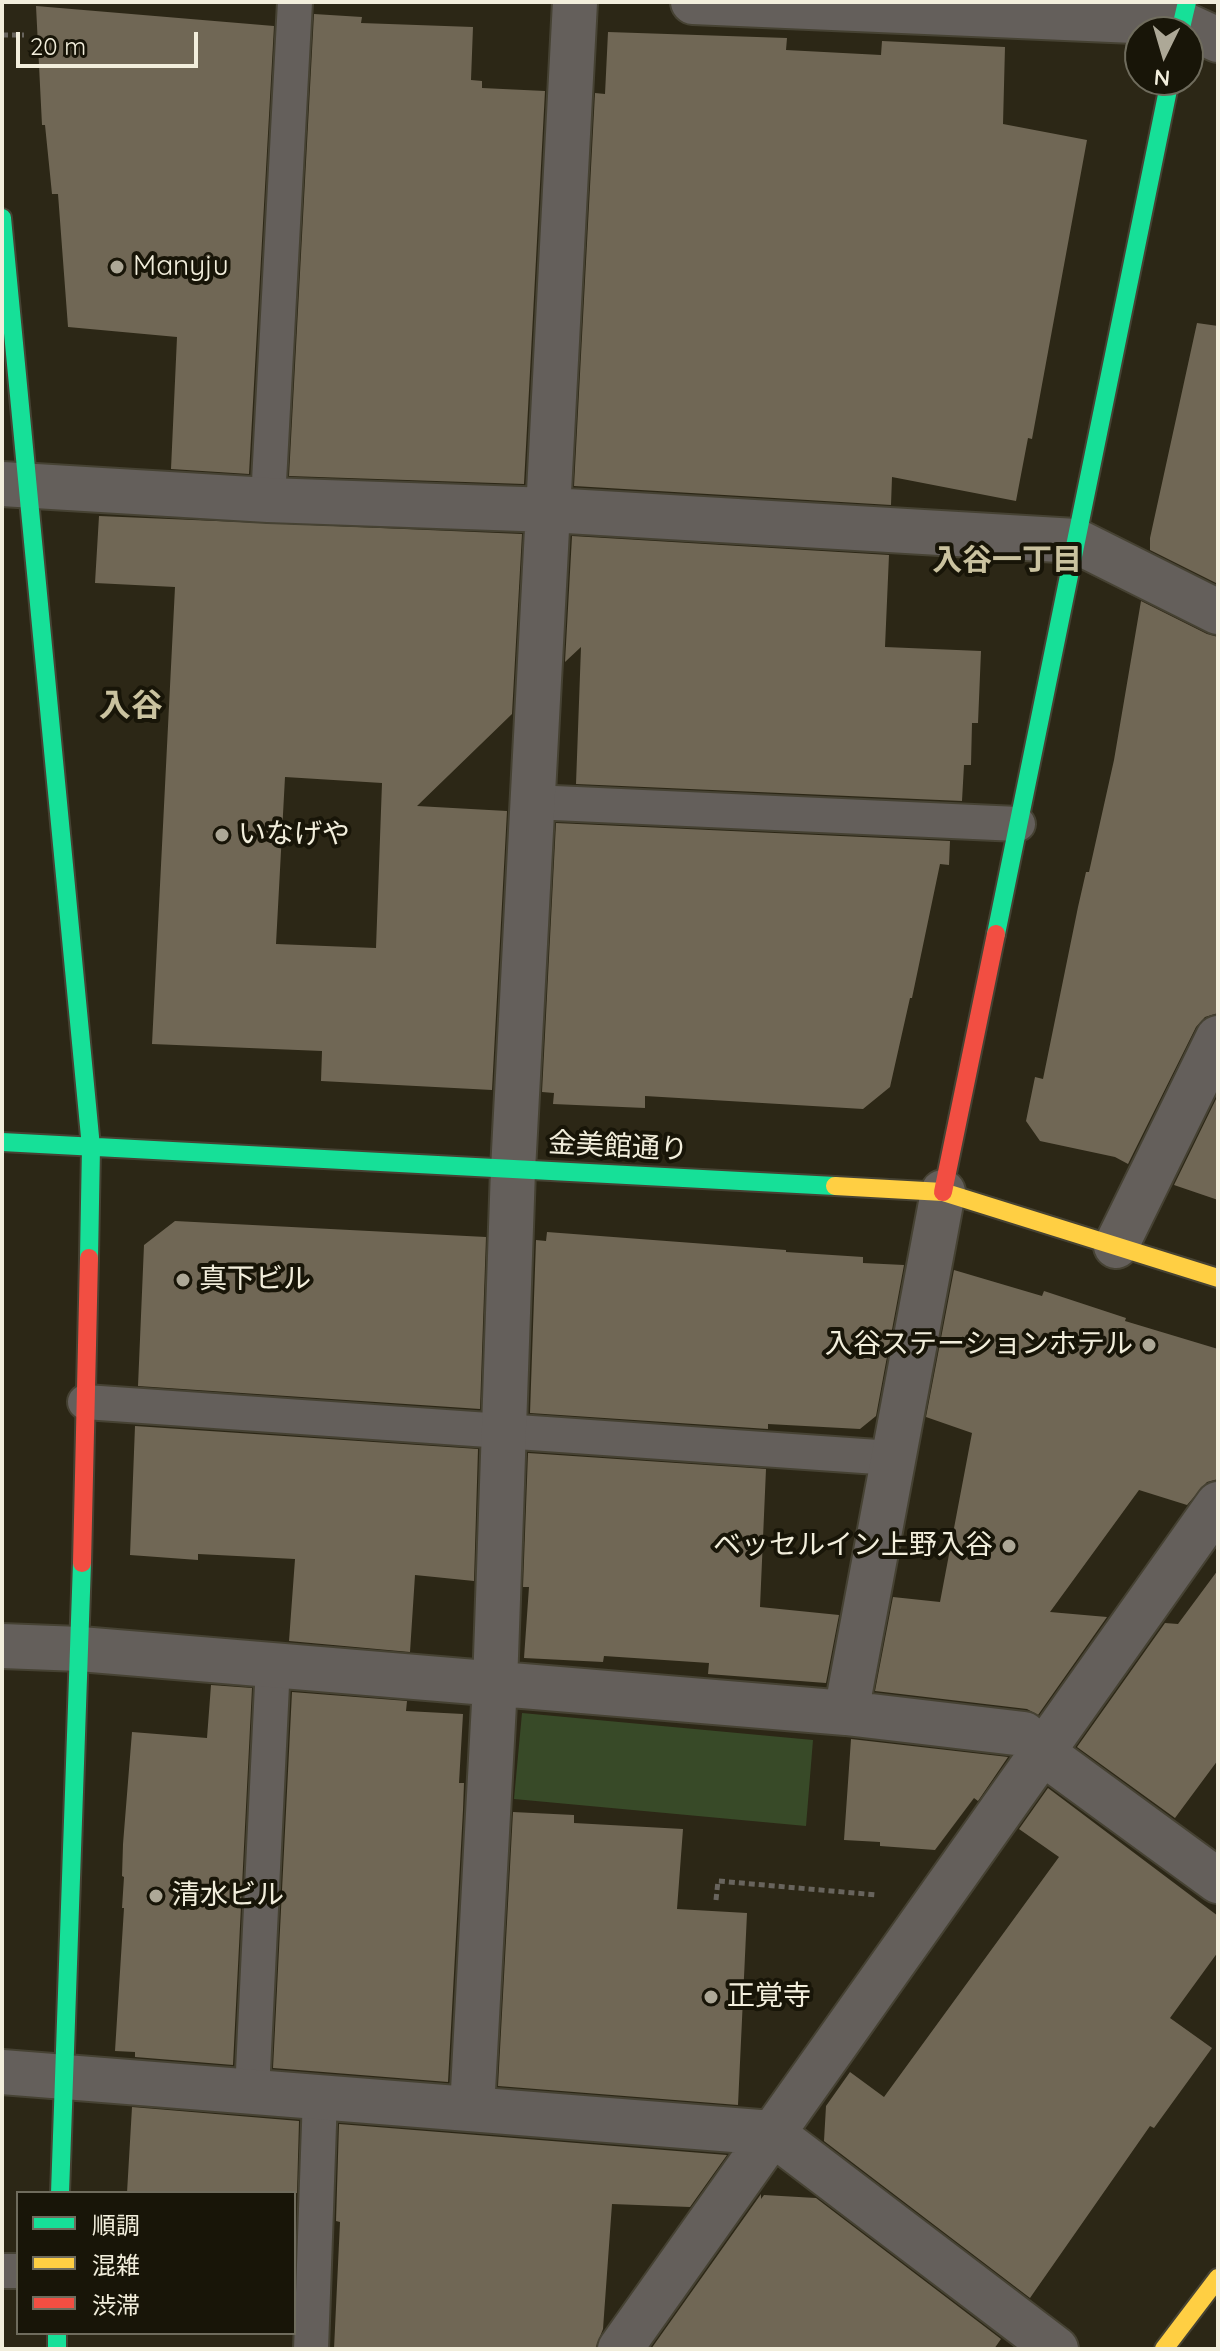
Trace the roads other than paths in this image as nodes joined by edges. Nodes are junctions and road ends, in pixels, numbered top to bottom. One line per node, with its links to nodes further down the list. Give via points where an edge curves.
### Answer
1 (295, 2): 8 (lane)
2 (575, 2): 9 (street)
3 (693, 2): 4 (street)
4 (1124, 21)
5 (1167, 96): 10 (main road)
6 (2, 218): 7 (main road)
7 (14, 485): 8 (street); 16 (main road)
8 (268, 500): 9 (street)
9 (550, 510): 10 (street); 12 (street)
10 (1076, 541): 11 (street); 13 (main road)
11 (1218, 612)
12 (532, 802): 13 (lane); 17 (street)
13 (1018, 824): 18 (main road)
14 (1218, 1038): 19 (street)
15 (2, 1142): 16 (main road, 金美館通り)
16 (91, 1147): 17 (main road, 金美館通り); 21 (main road)
17 (513, 1170): 18 (main road, 金美館通り); 22 (street)
18 (943, 1192): 19 (main road, 金美館通り); 23 (street)
19 (1116, 1246): 20 (main road, 金美館通り)
20 (1218, 1278)
21 (85, 1402): 22 (lane); 26 (main road)
22 (504, 1431): 23 (lane); 28 (street)
23 (892, 1458): 29 (street)
24 (1218, 1504): 30 (street)
25 (2, 1646): 26 (street)
26 (80, 1649): 27 (street); 33 (main road)
27 (273, 1665): 28 (street); 34 (lane)
28 (495, 1685): 29 (street); 36 (street)
29 (846, 1713): 30 (street, via 1024,1734)
30 (1043, 1753): 31 (street); 37 (street)
31 (1218, 1881)
32 (2, 2072): 33 (street)
33 (62, 2075): 34 (street); 38 (main road)
34 (252, 2091): 35 (street)
35 (320, 2097): 36 (street); 40 (lane)
36 (472, 2109): 37 (street)
37 (772, 2133): 41 (street); 42 (street)
38 (60, 2191)
39 (1218, 2278): 43 (main road)
40 (311, 2349)
41 (620, 2349)
42 (1056, 2349)
43 (1164, 2349)

